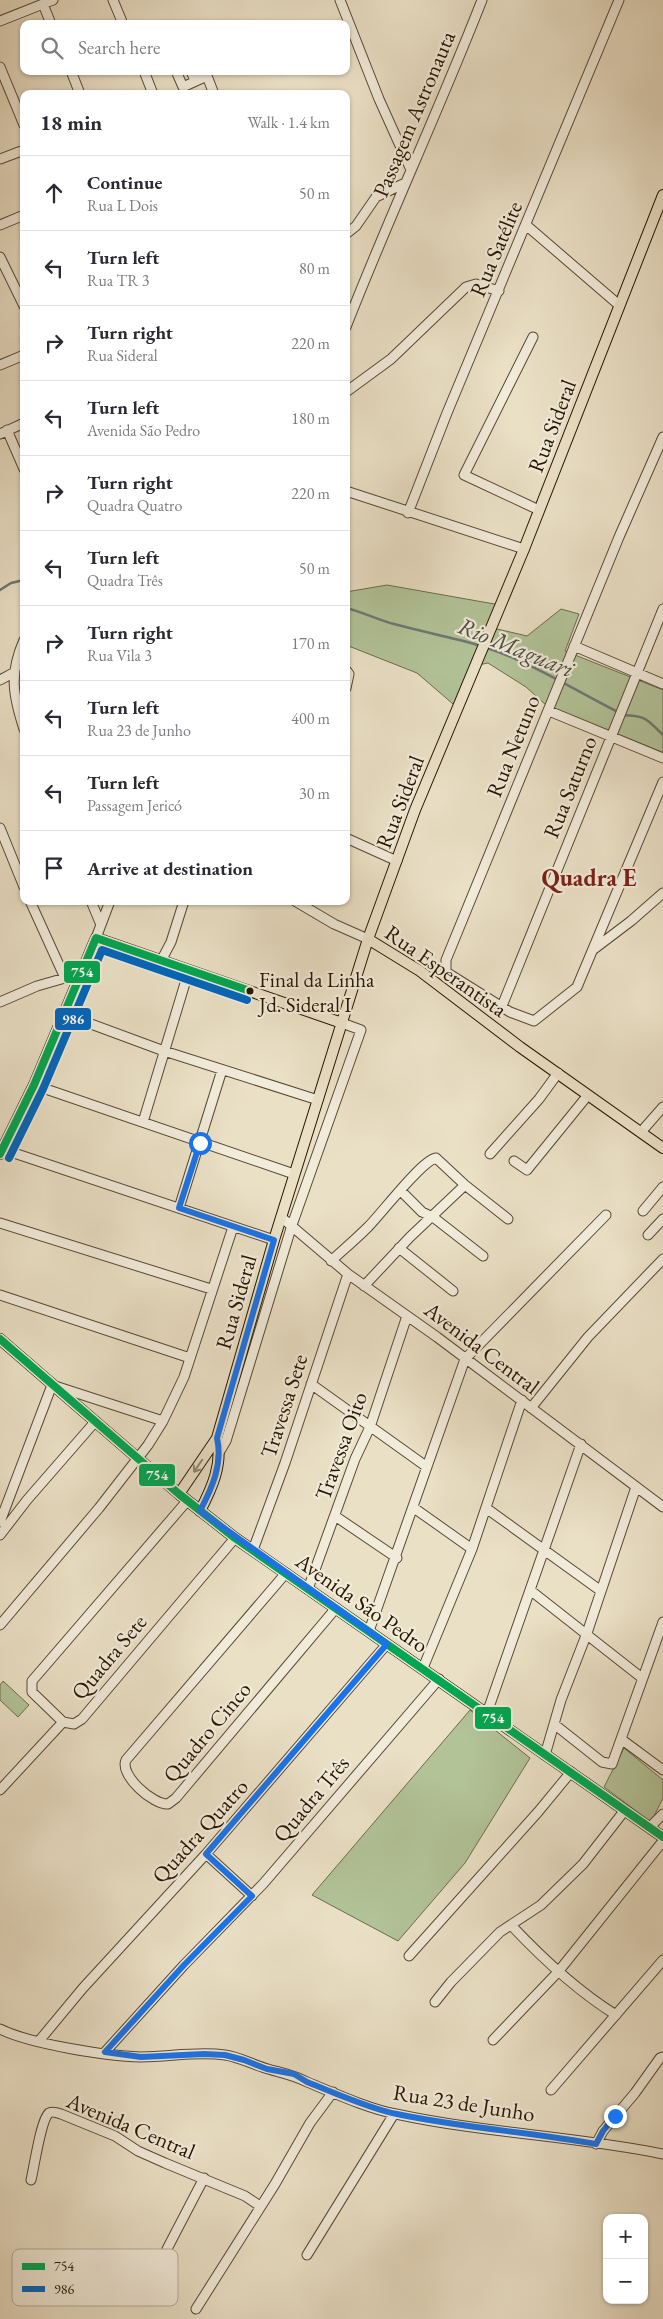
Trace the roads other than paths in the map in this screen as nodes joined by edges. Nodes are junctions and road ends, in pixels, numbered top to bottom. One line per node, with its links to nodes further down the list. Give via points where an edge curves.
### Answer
1 (53, 0): 6 (street)
2 (113, 0): 8 (street)
3 (340, 0): 9 (street)
4 (482, 0): 26 (street, Passagem Astronauta)
5 (619, 0): 31 (street, Rua Satélite)
6 (43, 4): 7 (street); 10 (street)
7 (49, 20)
8 (121, 20)
9 (348, 20)
10 (0, 21)
11 (350, 25): 26 (street)
12 (0, 67): 23 (street)
13 (72, 75): 20 (street)
14 (145, 75): 21 (street)
15 (175, 75): 19 (street, via 183,87)
16 (193, 75): 19 (street)
17 (205, 75): 19 (street)
18 (206, 75): 22 (street)
19 (196, 82)
20 (78, 90)
21 (149, 90)
22 (212, 90)
23 (20, 115)
24 (20, 152): 25 (street)
25 (0, 159)
26 (411, 170): 27 (street, Passagem Astronauta)
27 (405, 183): 32 (street, via 376,197); 37 (street, Passagem Astronauta)
28 (663, 195): 36 (main road, Rua Sideral)
29 (20, 217): 30 (street)
30 (0, 225)
31 (526, 225): 34 (street, Rua Satélite); 36 (street)
32 (350, 231)
33 (0, 257): 35 (street)
34 (499, 291): 41 (street, via 476,284 466,287 391,359); 48 (street, Rua Satélite)
35 (20, 298)
36 (619, 305): 47 (main road, Rua Sideral)
37 (350, 317)
38 (533, 336): 47 (street, via 464,475)
39 (20, 357): 40 (street)
40 (0, 365)
41 (350, 389)
42 (20, 425): 43 (street)
43 (4, 432): 45 (street)
44 (663, 437): 51 (street, Rua Netuno)
45 (20, 462)
46 (350, 492): 48 (street)
47 (539, 510): 49 (main road, Rua Sideral)
48 (408, 513): 49 (street)
49 (524, 549): 64 (main road, Rua Sideral, via 415,810)
50 (663, 609): 54 (street, Rua Saturno)
51 (574, 646): 54 (street); 57 (street, Rua Netuno)
52 (20, 652): 53 (street)
53 (13, 673): 55 (street); 58 (street)
54 (637, 673): 56 (street); 59 (street, Rua Saturno)
55 (0, 680)
56 (663, 684)
57 (549, 711): 59 (street); 81 (street, Rua Netuno, via 446,960 446,972)
58 (20, 716)
59 (610, 736): 60 (street); 81 (street, Rua Saturno)
60 (663, 758)
61 (663, 782): 75 (street)
62 (0, 828): 65 (street)
63 (350, 840): 64 (street)
64 (397, 861): 74 (main road, Rua Sideral)
65 (20, 876)
66 (663, 893): 75 (street)
67 (32, 905): 78 (street)
68 (93, 905): 72 (street)
69 (108, 905): 72 (street)
70 (183, 905): 76 (street)
71 (302, 905): 74 (street, Rua Esperantista)
72 (101, 925): 73 (street)
73 (96, 938): 76 (main road); 79 (main road)
74 (368, 940): 83 (main road, Rua Sideral); 86 (main road, Rua Esperantista, via 420,971)
75 (593, 949): 81 (street, via 577,987 534,1022)
76 (161, 961): 77 (main road)
77 (189, 970): 83 (main road); 84 (street)
78 (65, 978): 79 (street); 80 (street)
79 (77, 982): 82 (main road)
80 (0, 1002)
81 (502, 1006)
82 (64, 1014): 84 (street); 87 (main road)
83 (342, 1023): 89 (main road, Rua Sideral); 110 (street, via 361,1030)
84 (164, 1051): 85 (street); 91 (street)
85 (222, 1070): 89 (street); 93 (street)
86 (558, 1073): 88 (main road, Rua Esperantista); 96 (street)
87 (34, 1085): 91 (street); 95 (main road)
88 (588, 1095): 92 (main road, Rua Esperantista); 97 (street, via 527,1170)
89 (318, 1100): 98 (main road, Rua Sideral)
90 (663, 1107): 92 (street)
91 (144, 1122): 93 (street)
92 (641, 1132): 94 (main road, Rua Esperantista)
93 (200, 1143): 98 (street); 102 (street)
94 (663, 1148)
95 (1, 1153): 102 (street)
96 (490, 1154)
97 (514, 1161)
98 (294, 1174): 105 (main road, Rua Sideral)
99 (465, 1185): 101 (street, via 433,1158); 106 (street); 107 (street)
100 (663, 1187): 103 (street)
101 (400, 1191): 106 (street, via 422,1212); 117 (street, via 370,1226)
102 (179, 1208): 111 (street)
103 (643, 1211)
104 (606, 1215): 126 (street)
105 (281, 1217): 110 (street, Avenida Central); 113 (main road, Rua Sideral)
106 (433, 1217): 114 (street); 115 (street)
107 (508, 1218)
108 (663, 1219): 112 (street)
109 (0, 1223): 120 (street)
110 (292, 1225): 117 (street, Avenida Central); 136 (street, via 226,1441)
111 (233, 1227): 113 (street); 120 (street)
112 (648, 1235)
113 (274, 1240): 134 (main road, Rua Sideral)
114 (399, 1248): 119 (street); 121 (street)
115 (484, 1256)
116 (663, 1259): 130 (street, via 588,1337)
117 (331, 1261): 118 (street, Avenida Central)
118 (348, 1274): 119 (street, Avenida Central); 127 (street, Travessa Sete)
119 (364, 1286): 123 (street, Avenida Central)
120 (211, 1289): 125 (street)
121 (453, 1291)
122 (0, 1295): 125 (street)
123 (407, 1316): 126 (street, Avenida Central); 133 (street, Travessa Oito)
124 (0, 1339): 128 (main road, Avenida São Pedro)
125 (190, 1358): 131 (street)
126 (466, 1359): 129 (street, Avenida Central); 138 (street)
127 (311, 1384): 133 (street); 150 (street, Travessa Sete)
128 (52, 1385): 131 (street, Avenida São Pedro); 132 (main road, Avenida São Pedro); 146 (street)
129 (522, 1400): 130 (street, Avenida Central); 143 (street)
130 (531, 1408): 135 (street, Avenida Central)
131 (163, 1421): 137 (street)
132 (94, 1423): 137 (main road, Avenida São Pedro); 147 (street)
133 (370, 1427): 138 (street); 145 (street, Travessa Oito)
134 (217, 1438): 136 (main road, Rua Sideral); 140 (main road, Rua Sideral, one-way to 140)
135 (581, 1444): 139 (street, Avenida Central); 151 (street)
136 (220, 1451): 144 (main road, Rua Sideral, via 213,1483)
137 (138, 1459): 140 (main road, Avenida São Pedro); 159 (street)
138 (427, 1467): 142 (street)
139 (636, 1487): 141 (street, Avenida Central); 156 (street)
140 (183, 1498): 144 (main road, Avenida São Pedro); 167 (street, Quadra Sete, via 32,1681 32,1692)
141 (663, 1507)
142 (414, 1508): 149 (street); 152 (street)
143 (486, 1508): 149 (street); 151 (street)
144 (200, 1511): 148 (main road, Avenida São Pedro)
145 (335, 1516): 152 (street); 154 (street, Travessa Oito)
146 (0, 1522)
147 (0, 1535)
148 (235, 1538): 150 (main road, Avenida São Pedro); 167 (street, Quadra Sete, via 82,1719 74,1724)
149 (472, 1549): 163 (street)
150 (253, 1550): 153 (main road, Avenida São Pedro)
151 (542, 1550): 155 (street); 156 (street)
152 (396, 1558): 160 (street)
153 (286, 1573): 154 (main road, Avenida São Pedro); 157 (street, Quadro Cinco, via 126,1760 124,1768 130,1778 153,1800 168,1804 176,1798)
154 (308, 1589): 157 (main road, Avenida São Pedro)
155 (530, 1590): 161 (street); 166 (street)
156 (601, 1591): 161 (street)
157 (336, 1608): 160 (main road, Avenida São Pedro)
158 (663, 1622): 164 (street)
159 (0, 1625)
160 (369, 1631): 162 (main road, Avenida São Pedro)
161 (587, 1633): 164 (street); 168 (street)
162 (387, 1644): 163 (main road, Avenida São Pedro); 179 (street, Quadra Quatro)
163 (423, 1668): 165 (main road, Avenida São Pedro)
164 (642, 1678): 169 (street)
165 (439, 1680): 166 (main road, Avenida São Pedro); 180 (street, Quadra Três)
166 (487, 1713): 170 (main road, Avenida São Pedro)
167 (63, 1722): 173 (street)
168 (554, 1724): 169 (street, via 609,1765 614,1762); 170 (street)
169 (621, 1739): 171 (street)
170 (545, 1755): 172 (main road, Avenida São Pedro)
171 (663, 1770)
172 (571, 1772): 174 (main road, Avenida São Pedro); 182 (street)
173 (0, 1790)
174 (625, 1810): 176 (main road, Avenida São Pedro); 181 (street, via 595,1850 565,1882 532,1912)
175 (663, 1814): 176 (street)
176 (650, 1827): 177 (main road, Avenida São Pedro)
177 (663, 1837)
178 (663, 1841): 184 (street)
179 (206, 1854): 180 (street); 189 (street, Quadra Quatro, via 82,1988)
180 (252, 1896): 190 (street, Quadra Três)
181 (511, 1925): 184 (street); 185 (street, via 492,1940)
182 (409, 1956)
183 (663, 1960): 186 (street)
184 (558, 1972): 186 (street, via 587,1997); 188 (street)
185 (435, 2002)
186 (616, 2015): 192 (street)
187 (0, 2029): 189 (street, Rua 23 de Junho)
188 (494, 2040)
189 (39, 2041): 190 (street, Rua 23 de Junho)
190 (105, 2052): 193 (street, Rua 23 de Junho, via 141,2057 225,2055 294,2074)
191 (663, 2057): 195 (street)
192 (551, 2090)
193 (333, 2092): 194 (street, Rua 23 de Junho); 199 (street, via 310,2123)
194 (394, 2114): 195 (street, Rua 23 de Junho); 201 (street)
195 (596, 2144): 196 (street, Rua 23 de Junho)
196 (663, 2154)
197 (204, 2178): 198 (street, Avenida Central, via 138,2151 115,2136 53,2112 48,2115 42,2129); 199 (street, Avenida Central); 200 (street)
198 (32, 2180)
199 (260, 2206): 202 (street)
200 (167, 2249)
201 (307, 2255)
202 (196, 2309)

